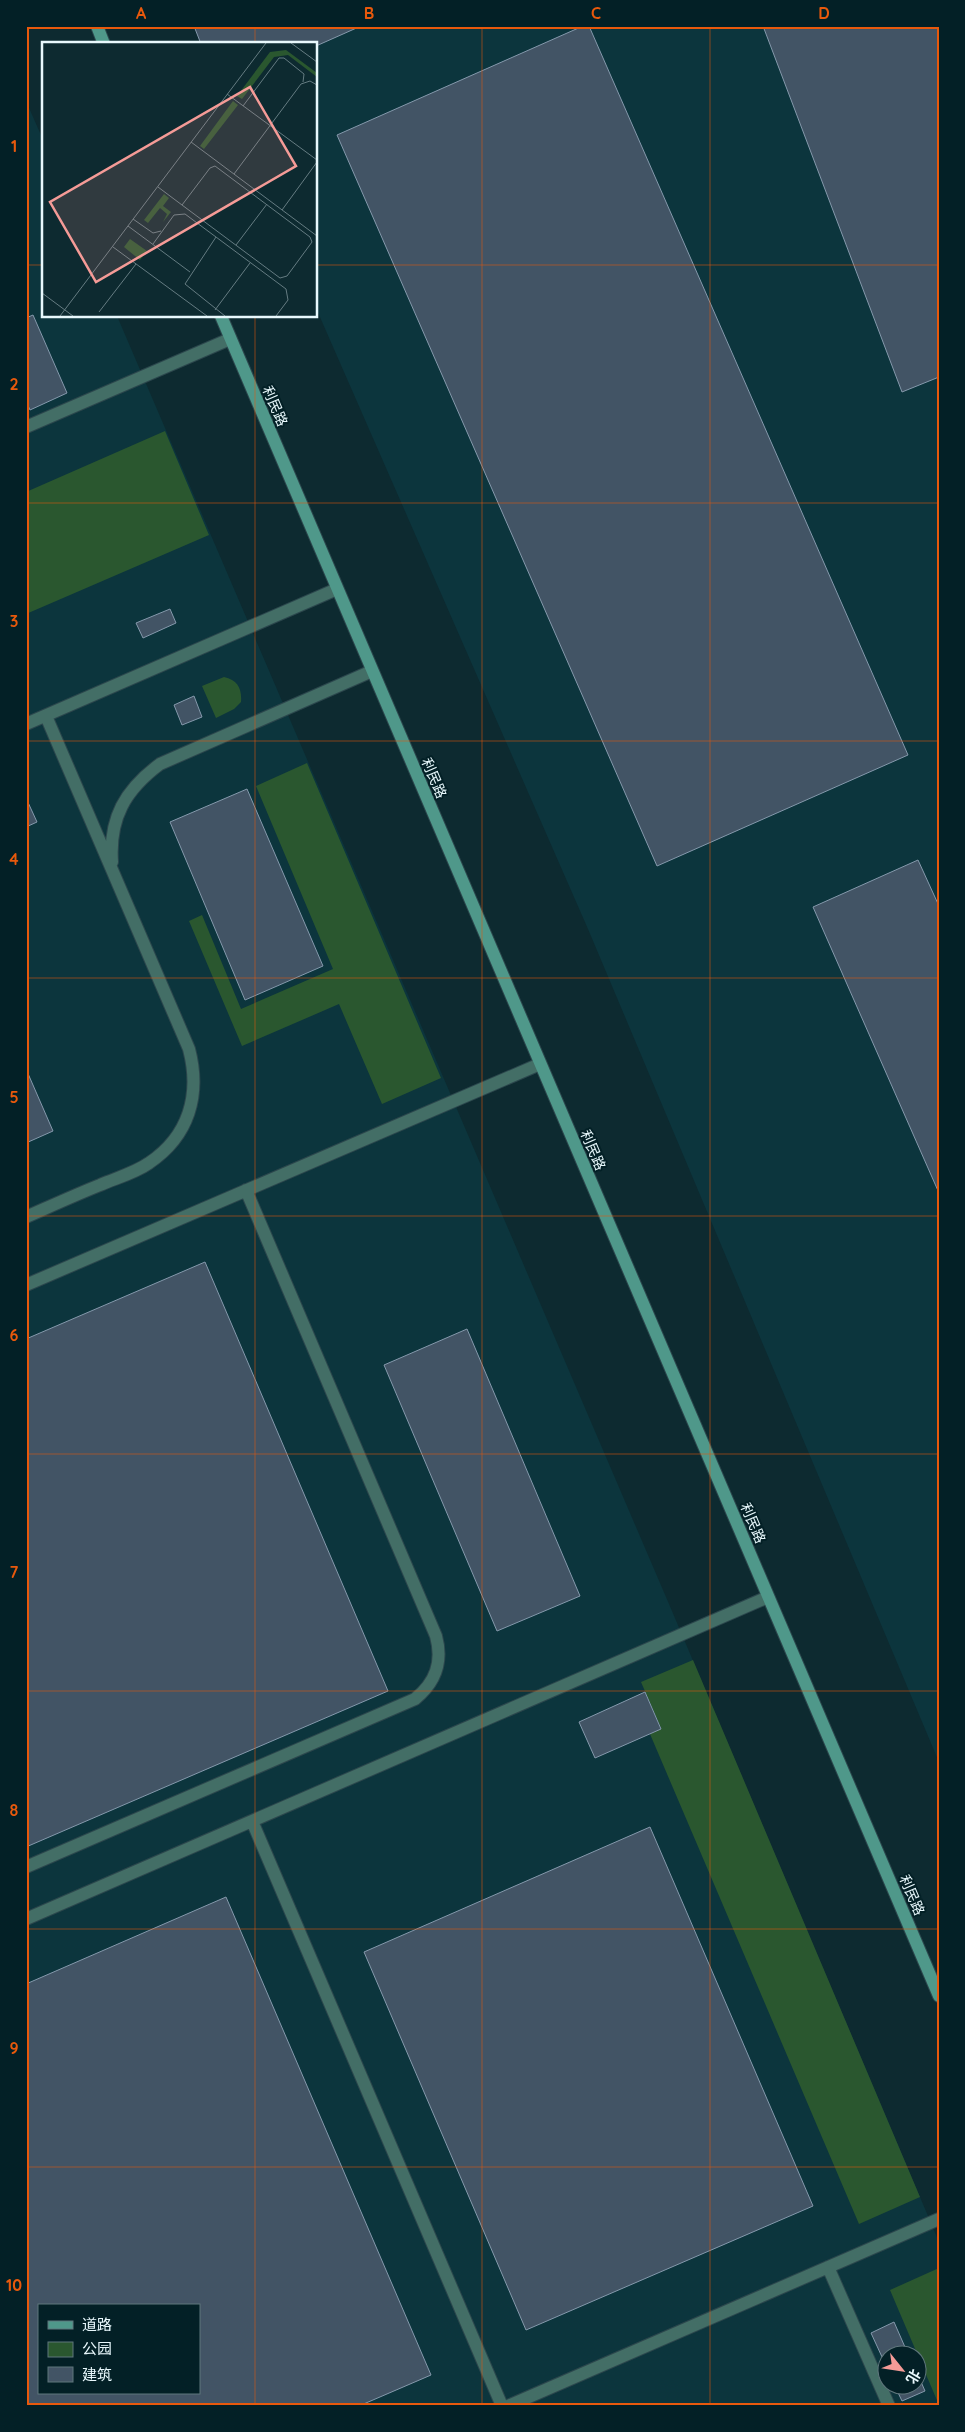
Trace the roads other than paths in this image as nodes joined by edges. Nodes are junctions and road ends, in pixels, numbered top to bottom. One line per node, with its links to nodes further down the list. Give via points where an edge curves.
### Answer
1 (97, 26): 2 (main road)
2 (103, 42)
3 (221, 318): 4 (main road, 利民路)
4 (230, 339): 5 (lane); 6 (main road, 利民路)
5 (26, 426)
6 (337, 590): 7 (main road, 利民路); 8 (lane)
7 (372, 671): 10 (lane, via 160,764 142,777 118,813 112,835); 11 (main road, 利民路)
8 (46, 716): 9 (lane); 10 (lane)
9 (26, 724)
10 (113, 873): 13 (lane, via 189,1049 194,1073 193,1096 179,1135 147,1164)
11 (540, 1064): 12 (lane); 15 (main road, 利民路)
12 (246, 1190): 14 (lane); 17 (lane, via 436,1636 439,1663 426,1690 415,1699)
13 (26, 1217)
14 (26, 1284)
15 (768, 1597): 16 (lane); 19 (main road, 利民路)
16 (252, 1821): 18 (lane); 22 (lane)
17 (26, 1867)
18 (26, 1919)
19 (939, 1996)
20 (939, 2219): 21 (lane)
21 (828, 2266): 23 (lane); 24 (lane)
22 (502, 2406)
23 (508, 2406)
24 (889, 2406)

